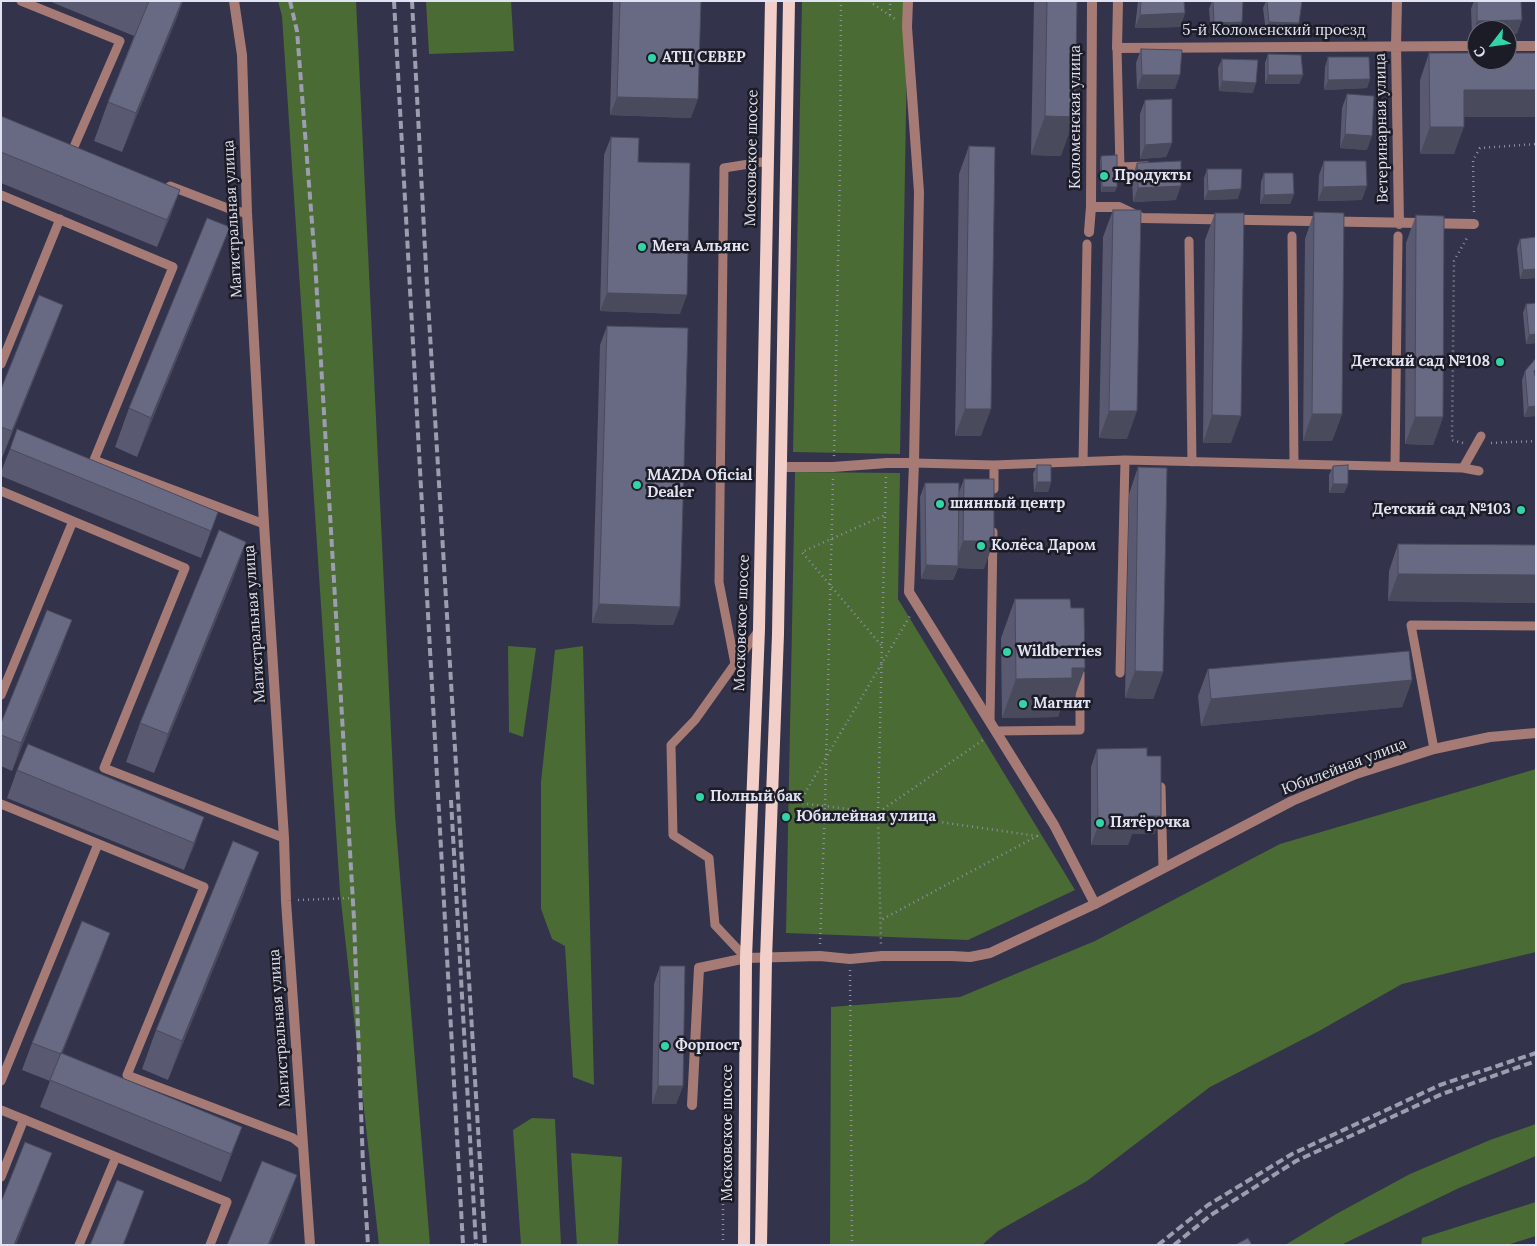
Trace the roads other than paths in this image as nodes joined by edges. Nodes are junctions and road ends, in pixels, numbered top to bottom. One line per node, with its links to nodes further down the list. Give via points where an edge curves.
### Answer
1 (21, 1): 14 (lane, via 120,41)
2 (234, 1): 20 (street, Магистральная улица, via 242,55)
3 (772, 1): 15 (main road, Московское шоссе)
4 (789, 1): 38 (main road)
5 (908, 1): 34 (street, via 919,192)
6 (1092, 1): 19 (street, Коломенская улица)
7 (1118, 1): 13 (street)
8 (1397, 1): 9 (street, Ветеринарная улица)
9 (1396, 46): 10 (street, 5-й Коломенский проезд); 13 (street, 5-й Коломенский проезд); 22 (street, Ветеринарная улица)
10 (1467, 46)
11 (1517, 46): 12 (street)
12 (1536, 46)
13 (1117, 48): 16 (lane, via 1120,168)
14 (73, 149)
15 (768, 161): 47 (main road, Московское шоссе); 48 (lane, via 724,168 719,582)
16 (1156, 165)
17 (163, 184): 20 (lane)
18 (1, 195): 21 (lane)
19 (1091, 207): 22 (street, via 1119,207 1142,218); 24 (street, Коломенская улица)
20 (247, 213): 44 (street, Магистральная улица)
21 (60, 220): 29 (lane); 44 (lane, via 173,267 94,460)
22 (1398, 224): 23 (street)
23 (1474, 224)
24 (1088, 232)
25 (1292, 236): 35 (lane)
26 (1398, 236): 37 (lane)
27 (1189, 241): 33 (lane)
28 (1087, 244): 32 (lane)
29 (1, 364)
30 (1481, 436): 39 (lane)
31 (1125, 460): 32 (lane); 33 (lane); 52 (lane)
32 (1083, 462): 36 (lane)
33 (1192, 462): 35 (lane)
34 (914, 464): 36 (lane); 38 (street); 54 (street, via 909,592)
35 (1294, 464): 37 (lane)
36 (994, 465): 42 (lane)
37 (1395, 466): 39 (lane)
38 (780, 467): 65 (main road, via 778,634)
39 (1463, 468): 40 (lane)
40 (1479, 471)
41 (1, 491): 43 (lane)
42 (994, 499)
43 (73, 521): 53 (lane); 60 (lane, via 185,568 104,768)
44 (264, 524): 60 (street, Магистральная улица)
45 (993, 525): 54 (lane)
46 (1536, 626): 50 (lane, via 1411,625)
47 (759, 630): 48 (lane); 64 (main road, Московское шоссе)
48 (735, 664): 64 (lane, via 695,720 671,745 673,835 708,858 715,925)
49 (1409, 671): 50 (lane)
50 (1419, 671): 57 (lane)
51 (1080, 673): 55 (lane, via 1080,730)
52 (1120, 673)
53 (1, 695)
54 (990, 722): 55 (street)
55 (996, 731): 63 (street, via 1054,825)
56 (1536, 733): 57 (street, Юбилейная улица, via 1490,737)
57 (1434, 749): 62 (street, Юбилейная улица, via 1356,774 1292,801)
58 (1162, 787): 62 (lane)
59 (1, 804): 61 (lane)
60 (284, 838): 70 (street, Магистральная улица)
61 (98, 844): 66 (lane); 70 (lane, via 204,887 127,1075 293,1138)
62 (1163, 867): 63 (street, Юбилейная улица)
63 (1096, 904): 65 (street, Юбилейная улица, via 990,953 970,957)
64 (746, 958): 65 (street, Юбилейная улица); 67 (street, Юбилейная улица, via 698,968); 76 (main road, Московское шоссе)
65 (766, 959): 77 (main road)
66 (1, 1081)
67 (692, 1104)
68 (1, 1110): 69 (lane)
69 (24, 1119): 71 (lane); 72 (lane)
70 (303, 1146): 75 (street, Магистральная улица)
71 (116, 1157): 73 (lane); 74 (lane, via 227,1202)
72 (1, 1177)
73 (79, 1245)
74 (210, 1245)
75 (310, 1245)
76 (744, 1245)
77 (761, 1245)

